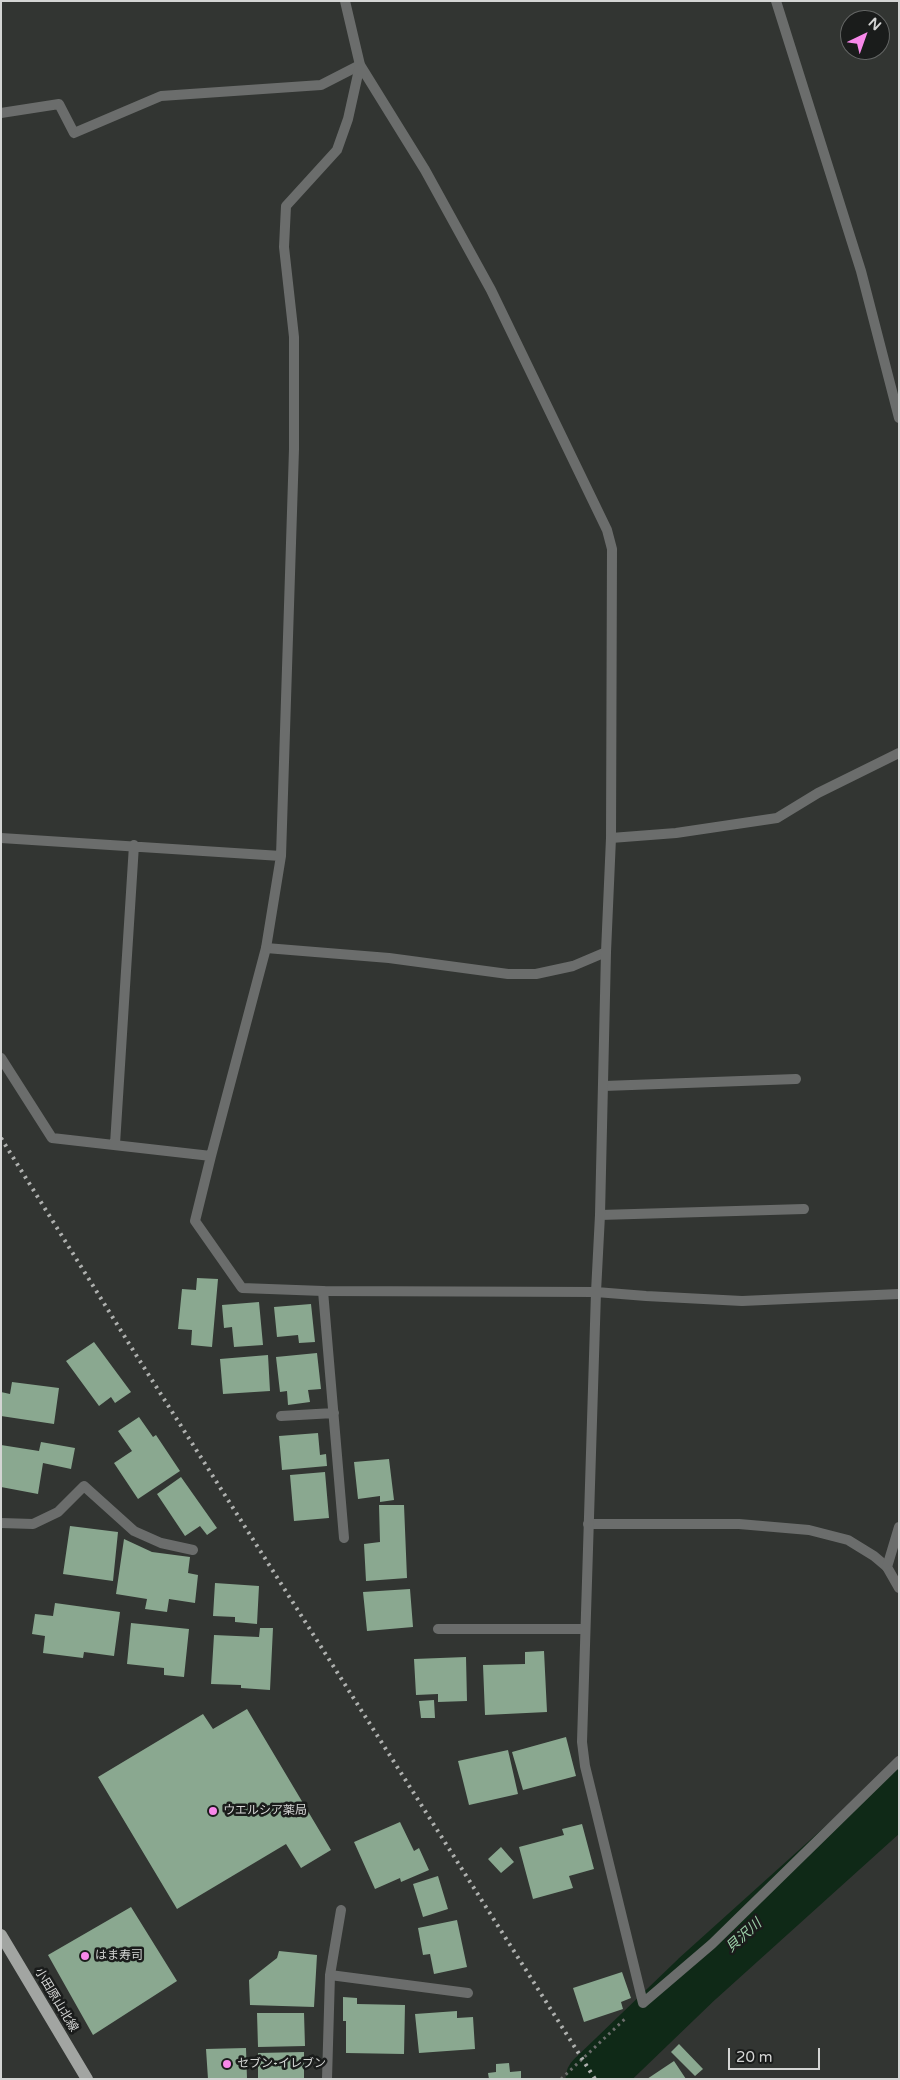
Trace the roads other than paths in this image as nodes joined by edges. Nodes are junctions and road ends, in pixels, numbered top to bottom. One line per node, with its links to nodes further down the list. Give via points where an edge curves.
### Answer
1 (345, 1): 3 (street)
2 (776, 1): 5 (street, via 861,271)
3 (360, 65): 4 (street, via 321,85 161,96 74,133 59,104); 9 (street, via 425,170 491,290 607,530 612,549); 11 (street, via 337,150 286,206 284,247 294,337 294,449)
4 (1, 113)
5 (897, 405): 6 (street)
6 (899, 418)
7 (899, 753): 9 (street, via 818,793 777,818 676,833)
8 (1, 838): 10 (street)
9 (611, 838): 13 (street)
10 (134, 845): 11 (street); 17 (street)
11 (282, 856): 12 (street)
12 (266, 948): 13 (street, via 389,958 508,974 536,974 573,966); 18 (street)
13 (606, 952): 16 (street)
14 (1, 1058): 17 (street, via 52,1138)
15 (796, 1079): 16 (street)
16 (604, 1086): 20 (street)
17 (115, 1144): 18 (street)
18 (210, 1156): 21 (street, via 196,1221 242,1288)
19 (804, 1209): 20 (street)
20 (600, 1215): 22 (street)
21 (323, 1291): 22 (street); 24 (street)
22 (596, 1292): 23 (street, via 742,1301); 27 (street)
23 (899, 1294)
24 (334, 1413): 25 (street); 29 (street)
25 (281, 1416)
26 (1, 1523): 30 (street, via 33,1524 58,1512 84,1486 134,1531 161,1543)
27 (588, 1524): 31 (street, via 738,1524 809,1530 848,1540); 34 (street)
28 (899, 1526): 31 (street)
29 (344, 1538)
30 (193, 1550)
31 (887, 1567): 32 (street)
32 (899, 1588)
33 (438, 1629): 34 (street)
34 (585, 1629): 35 (street, via 582,1742 585,1766 643,2003 712,1944)
35 (899, 1761)
36 (340, 1910): 38 (street)
37 (1, 1935): 40 (main road, 小田原山北線)
38 (330, 1975): 39 (street); 41 (street)
39 (468, 1993)
40 (87, 2079)
41 (327, 2079)

